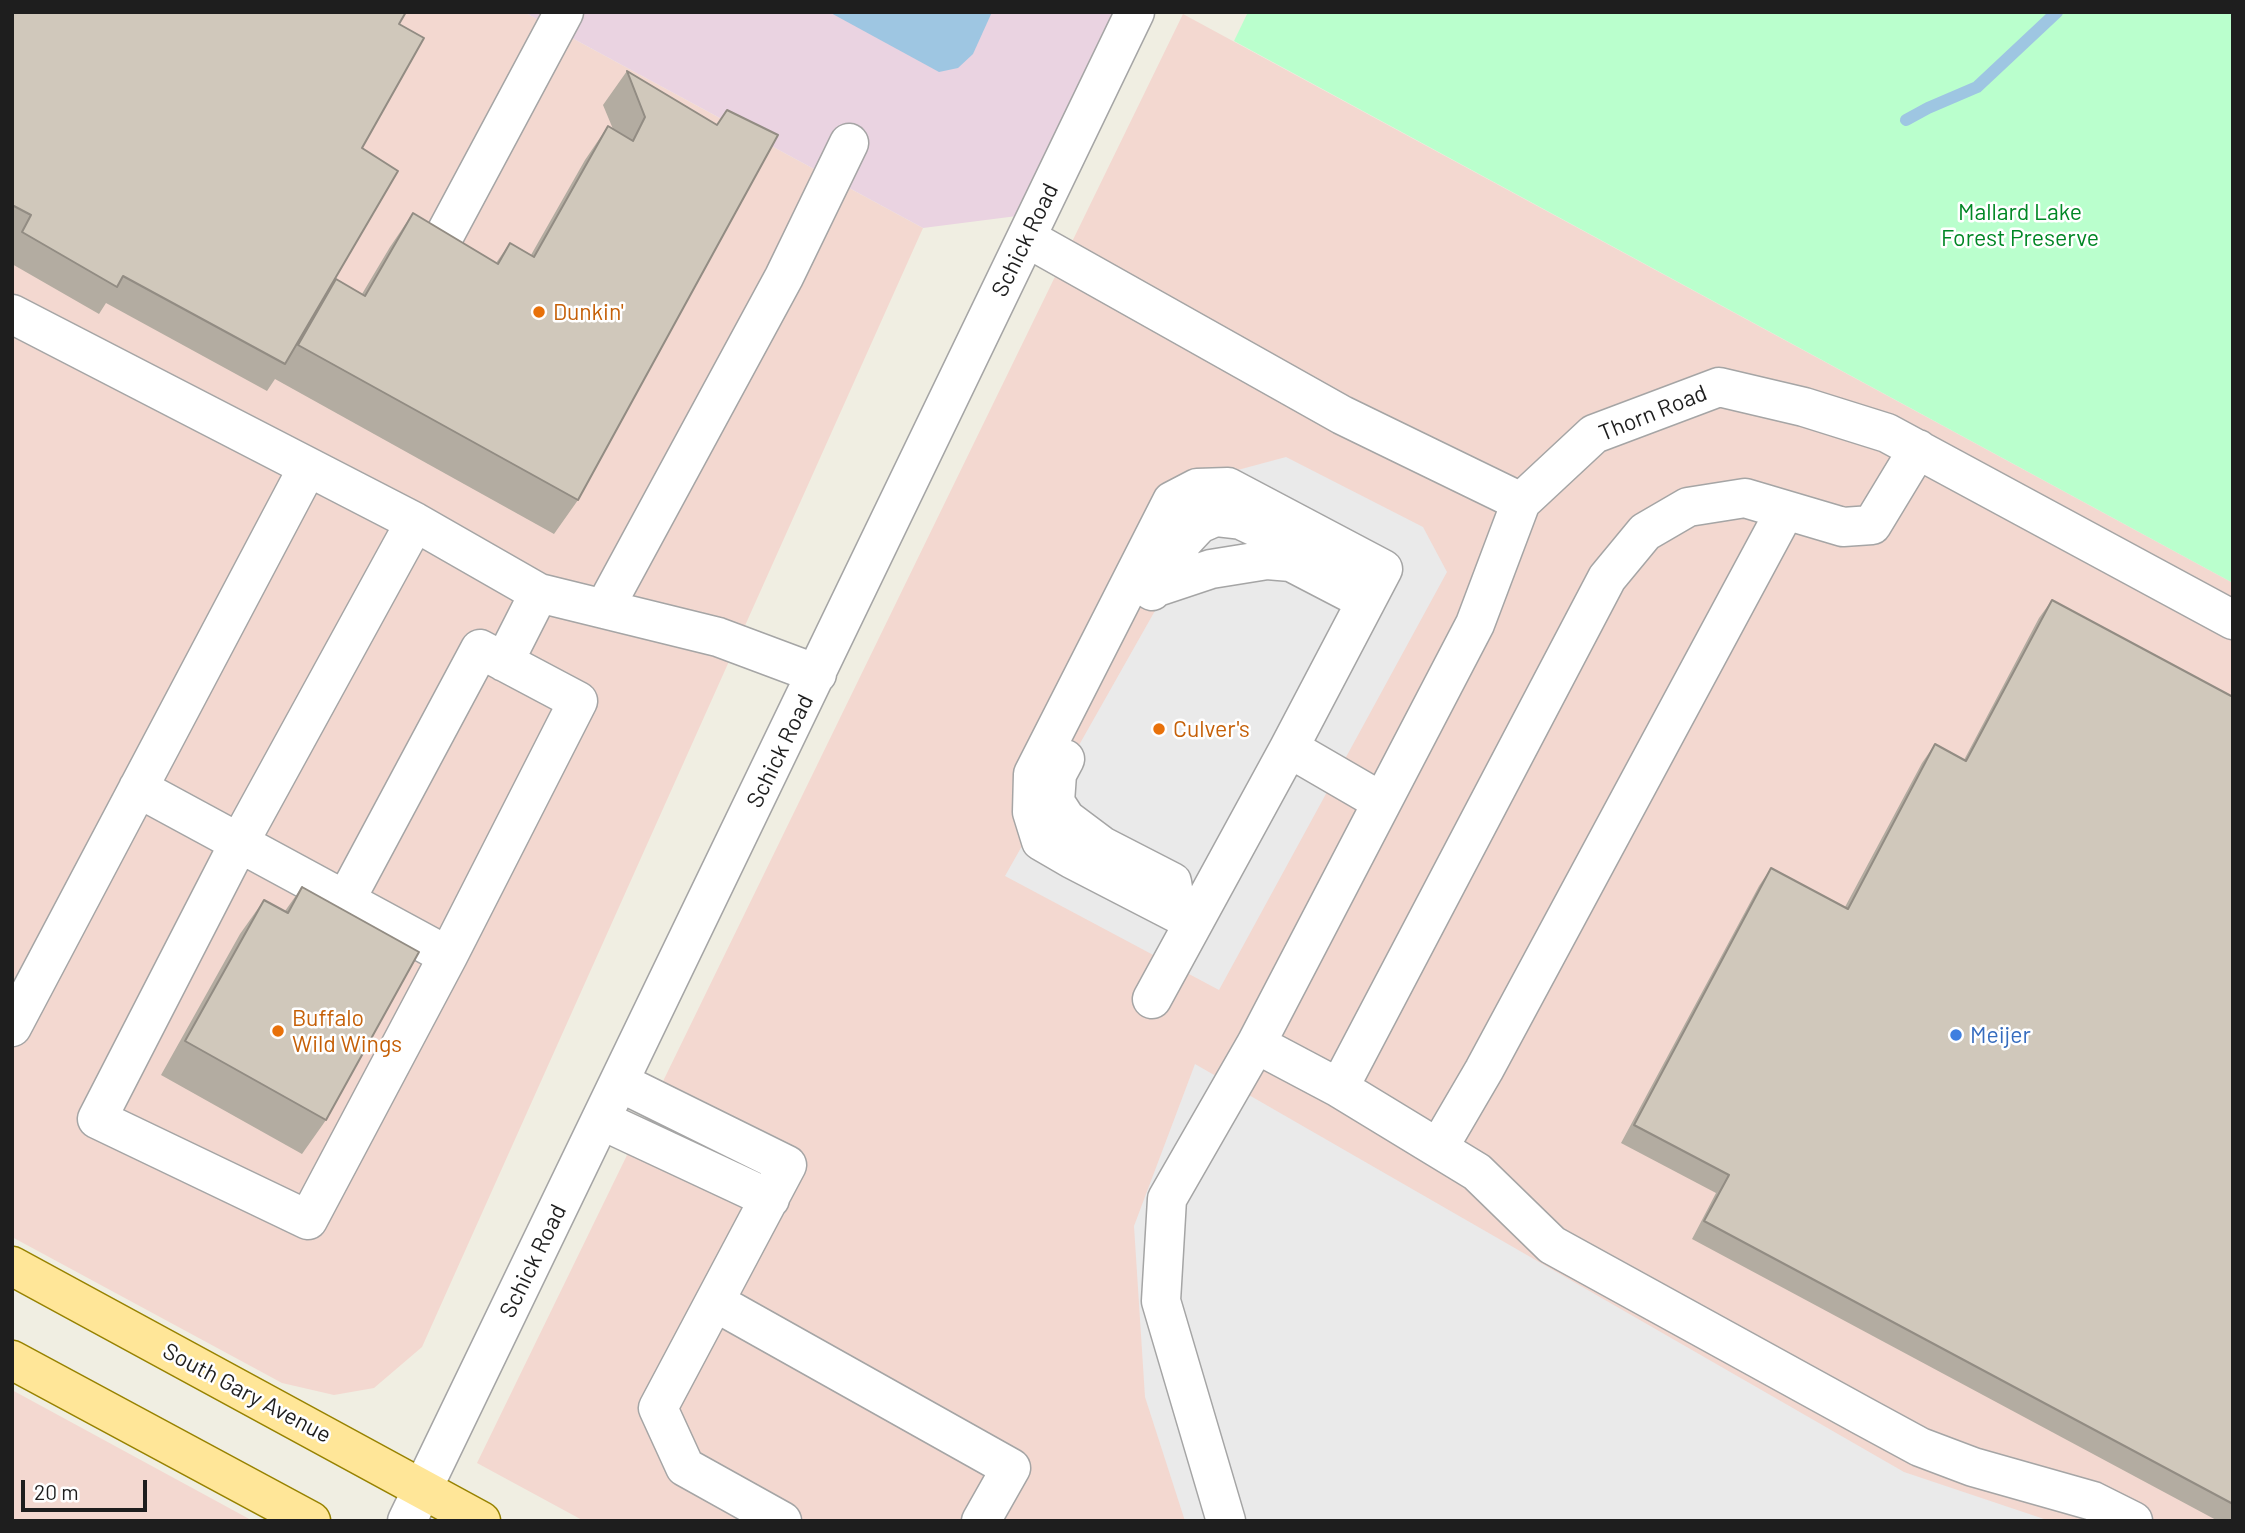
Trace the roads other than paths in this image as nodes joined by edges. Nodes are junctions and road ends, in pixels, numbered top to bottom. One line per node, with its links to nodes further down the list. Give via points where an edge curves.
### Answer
1 (564, 12): 5 (street)
2 (1135, 12): 4 (street, Schick Road)
3 (849, 143): 14 (street, via 784,277)
4 (1027, 238): 9 (street, via 1342,415); 17 (street, Schick Road)
5 (442, 240)
6 (12, 314): 8 (street)
7 (1917, 449): 9 (street, Thorn Road, via 1875,429 1719,387 1594,434); 10 (street, via 1872,525 1843,527); 15 (street, Thorn Road)
8 (308, 467): 11 (street); 19 (street)
9 (1521, 502): 20 (street, via 1475,624)
10 (1785, 510): 29 (street, via 1745,498 1688,507 1645,532 1607,578); 31 (street)
11 (415, 522): 13 (street); 21 (street)
12 (1375, 585): 18 (street); 23 (street, via 1267,560 1211,569 1154,589 1057,774 1055,802 1066,819 1102,846 1172,882); 23 (street, via 1228,487 1197,488 1172,501 1034,774 1032,812 1041,841)
13 (540, 593): 14 (street); 16 (street)
14 (604, 609): 17 (street, via 718,637)
15 (2233, 620)
16 (504, 662): 22 (street, via 480,649); 24 (street, via 578,701)
17 (817, 674): 28 (street, Schick Road)
18 (1289, 748): 20 (street); 23 (street)
19 (138, 788): 21 (street); 26 (street)
20 (1382, 802): 27 (street)
21 (239, 843): 22 (street); 24 (street, via 97,1119 307,1220)
22 (345, 901): 24 (street)
23 (1185, 918): 25 (street)
24 (448, 956)
25 (1152, 999)
26 (12, 1027)
27 (1256, 1044): 29 (street); 41 (street, via 1167,1199 1161,1301)
28 (620, 1082): 30 (street, Schick Road); 32 (street, via 787,1165)
29 (1339, 1088): 31 (street)
30 (601, 1120): 32 (street); 36 (street, Schick Road)
31 (1439, 1147): 42 (street, via 1477,1171 1552,1245 1920,1447 2094,1501)
32 (770, 1199): 34 (street)
33 (12, 1266): 36 (main road, South Gary Avenue)
34 (715, 1302): 39 (street, via 658,1408 685,1467); 40 (street, via 1011,1468)
35 (12, 1360): 37 (main road)
36 (415, 1505): 38 (main road, South Gary Avenue)
37 (311, 1521)
38 (481, 1521)
39 (782, 1521)
40 (982, 1521)
41 (1226, 1521)
42 (2133, 1521)

